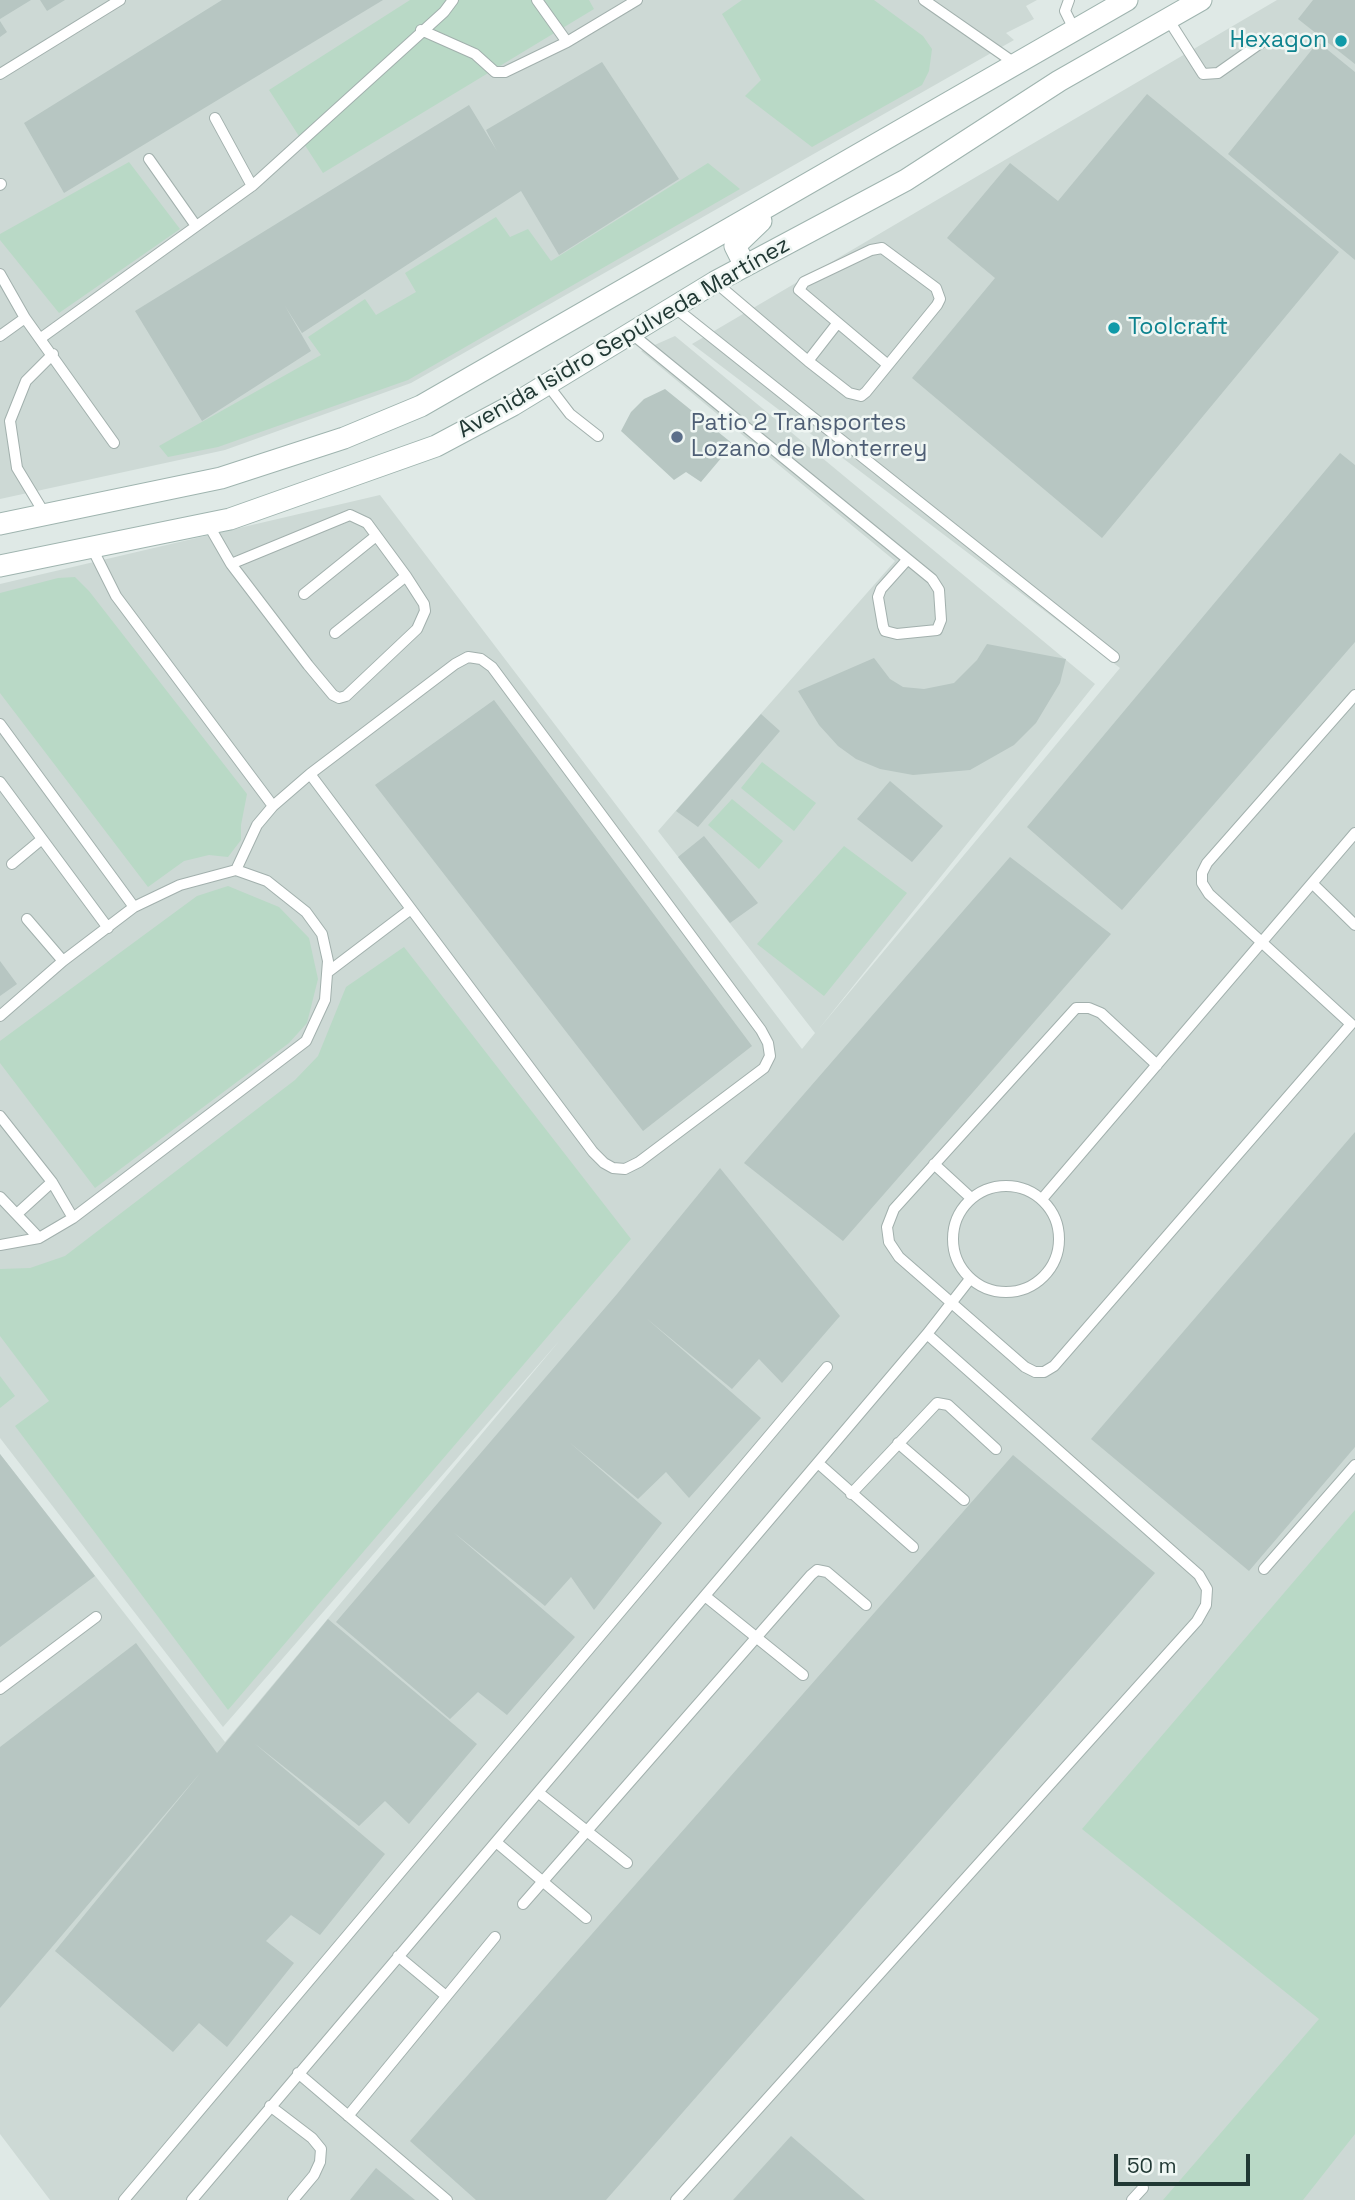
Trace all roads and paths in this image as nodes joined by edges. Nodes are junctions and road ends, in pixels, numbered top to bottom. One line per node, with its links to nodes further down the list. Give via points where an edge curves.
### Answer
1 (120, 0): 15 (lane)
2 (453, 0): 10 (lane)
3 (537, 0): 12 (lane)
4 (637, 0): 12 (lane)
5 (924, 0): 14 (lane)
6 (1069, 0): 11 (lane, via 1065,11)
7 (1127, 0): 11 (main road, Avenida Isidro Sepúlveda Martínez)
8 (1201, 0): 9 (main road, Avenida Isidro Sepúlveda Martínez)
9 (1168, 19): 13 (lane, via 1203,74 1218,73); 21 (main road, Avenida Isidro Sepúlveda Martínez, via 1059,81 906,180)
10 (421, 30): 12 (lane, via 475,54 495,72 505,72); 18 (lane)
11 (1075, 31): 14 (main road, Avenida Isidro Sepúlveda Martínez)
12 (566, 42)
13 (1262, 42)
14 (1016, 64): 19 (main road, Avenida Isidro Sepúlveda Martínez)
15 (0, 74)
16 (215, 118): 18 (lane)
17 (149, 159): 20 (lane)
18 (252, 186): 20 (lane)
19 (791, 192): 21 (main road, via 737,242 735,249); 36 (main road, Avenida Isidro Sepúlveda Martínez, via 421,405 344,438 220,478)
20 (196, 226): 29 (lane)
21 (745, 266): 23 (main road, Avenida Isidro Sepúlveda Martínez)
22 (0, 274): 25 (lane)
23 (715, 282): 24 (main road, Avenida Isidro Sepúlveda Martínez); 31 (lane)
24 (674, 307): 28 (main road, Avenida Isidro Sepúlveda Martínez); 47 (lane)
25 (25, 318): 27 (lane); 29 (lane)
26 (836, 325): 31 (lane); 32 (lane); 32 (lane, via 801,295 800,286 871,250 887,251 936,288 937,305)
27 (2, 332)
28 (632, 334): 33 (main road, Avenida Isidro Sepúlveda Martínez); 41 (lane)
29 (41, 338): 30 (lane)
30 (53, 354): 35 (lane); 36 (lane, via 26,381 10,421 17,468)
31 (808, 361): 32 (lane, via 856,396)
32 (888, 365)
33 (547, 384): 34 (lane, via 570,414); 38 (main road, Avenida Isidro Sepúlveda Martínez, via 436,446)
34 (597, 436)
35 (114, 443)
36 (46, 516): 37 (main road, Avenida Isidro Sepúlveda Martínez)
37 (1, 521)
38 (208, 524): 40 (main road, Avenida Isidro Sepúlveda Martínez); 42 (lane)
39 (376, 536): 42 (lane, via 361,518 350,515); 44 (lane); 45 (lane)
40 (92, 548): 43 (main road, Avenida Isidro Sepúlveda Martínez); 52 (lane, via 116,596)
41 (907, 560): 41 (lane, via 878,597 883,626 897,634 937,630 939,590)
42 (232, 564): 44 (lane, via 308,665 340,698 422,621 424,604)
43 (0, 566)
44 (406, 576): 46 (lane)
45 (304, 594)
46 (335, 633)
47 (1114, 656)
48 (1355, 695): 63 (lane, via 1202,873 1209,894)
49 (0, 724): 58 (lane)
50 (310, 775): 52 (lane); 59 (lane); 59 (lane, via 455,664 468,657 481,659 492,667 761,1030 770,1056 754,1078 639,1162 625,1169 613,1168 593,1152)
51 (0, 782): 54 (lane)
52 (273, 806): 56 (lane, via 257,825)
53 (1355, 833): 57 (lane)
54 (42, 839): 55 (lane); 62 (lane)
55 (12, 864)
56 (236, 870): 58 (lane, via 180,886); 65 (lane, via 267,881 306,912 322,934)
57 (1313, 884): 61 (lane); 63 (lane)
58 (134, 907): 62 (lane)
59 (411, 909): 65 (lane)
60 (27, 919): 64 (lane)
61 (1354, 923)
62 (108, 928): 64 (lane)
63 (1261, 944): 67 (lane); 68 (lane)
64 (62, 961): 66 (lane)
65 (328, 972): 76 (lane, via 325,1000 306,1041)
66 (0, 1016)
67 (1353, 1022): 80 (lane, via 1054,1366 1044,1372 1025,1367)
68 (1157, 1065): 70 (lane, via 1101,1013 1076,1007); 74 (lane)
69 (0, 1116): 71 (lane)
70 (934, 1164): 73 (lane); 80 (lane, via 894,1209 887,1227 899,1257)
71 (52, 1182): 75 (lane); 76 (lane)
72 (0, 1197): 75 (lane)
73 (971, 1198): 74 (lane, via 988,1188 1007,1185); 79 (lane, via 953,1229 953,1247)
74 (1042, 1199): 79 (lane, via 1059,1231 1059,1250 1039,1281 1004,1293)
75 (18, 1213): 77 (lane)
76 (73, 1218): 77 (lane)
77 (39, 1238): 78 (lane)
78 (0, 1245)
79 (970, 1279): 80 (lane)
80 (952, 1301): 81 (lane)
81 (927, 1334): 85 (lane); 115 (lane, via 1199,1575 1207,1590 1206,1605 1197,1622)
82 (827, 1367): 111 (lane)
83 (898, 1443): 84 (lane, via 932,1407 943,1402); 87 (lane); 88 (lane)
84 (996, 1449)
85 (818, 1463): 87 (lane); 91 (lane)
86 (1355, 1465): 90 (lane)
87 (851, 1494): 89 (lane)
88 (964, 1500)
89 (913, 1547)
90 (1264, 1569)
91 (705, 1596): 94 (lane); 97 (lane)
92 (866, 1605): 94 (lane, via 827,1572 817,1570)
93 (96, 1617): 96 (lane)
94 (756, 1637): 95 (lane); 98 (lane)
95 (803, 1675)
96 (0, 1689)
97 (538, 1793): 98 (lane); 99 (lane)
98 (585, 1830): 100 (lane); 101 (lane)
99 (496, 1842): 101 (lane); 105 (lane)
100 (627, 1863)
101 (543, 1881): 102 (lane); 103 (lane)
102 (523, 1904)
103 (586, 1918)
104 (495, 1937): 106 (lane)
105 (398, 1956): 106 (lane); 107 (lane)
106 (446, 1996): 109 (lane)
107 (298, 2073): 108 (lane); 109 (lane)
108 (270, 2106): 112 (lane); 113 (lane, via 321,2149 314,2175)
109 (348, 2116): 114 (lane)
110 (1143, 2188): 116 (lane)
111 (124, 2200)
112 (192, 2200)
113 (293, 2200)
114 (447, 2200)
115 (676, 2200)
116 (1132, 2200)

